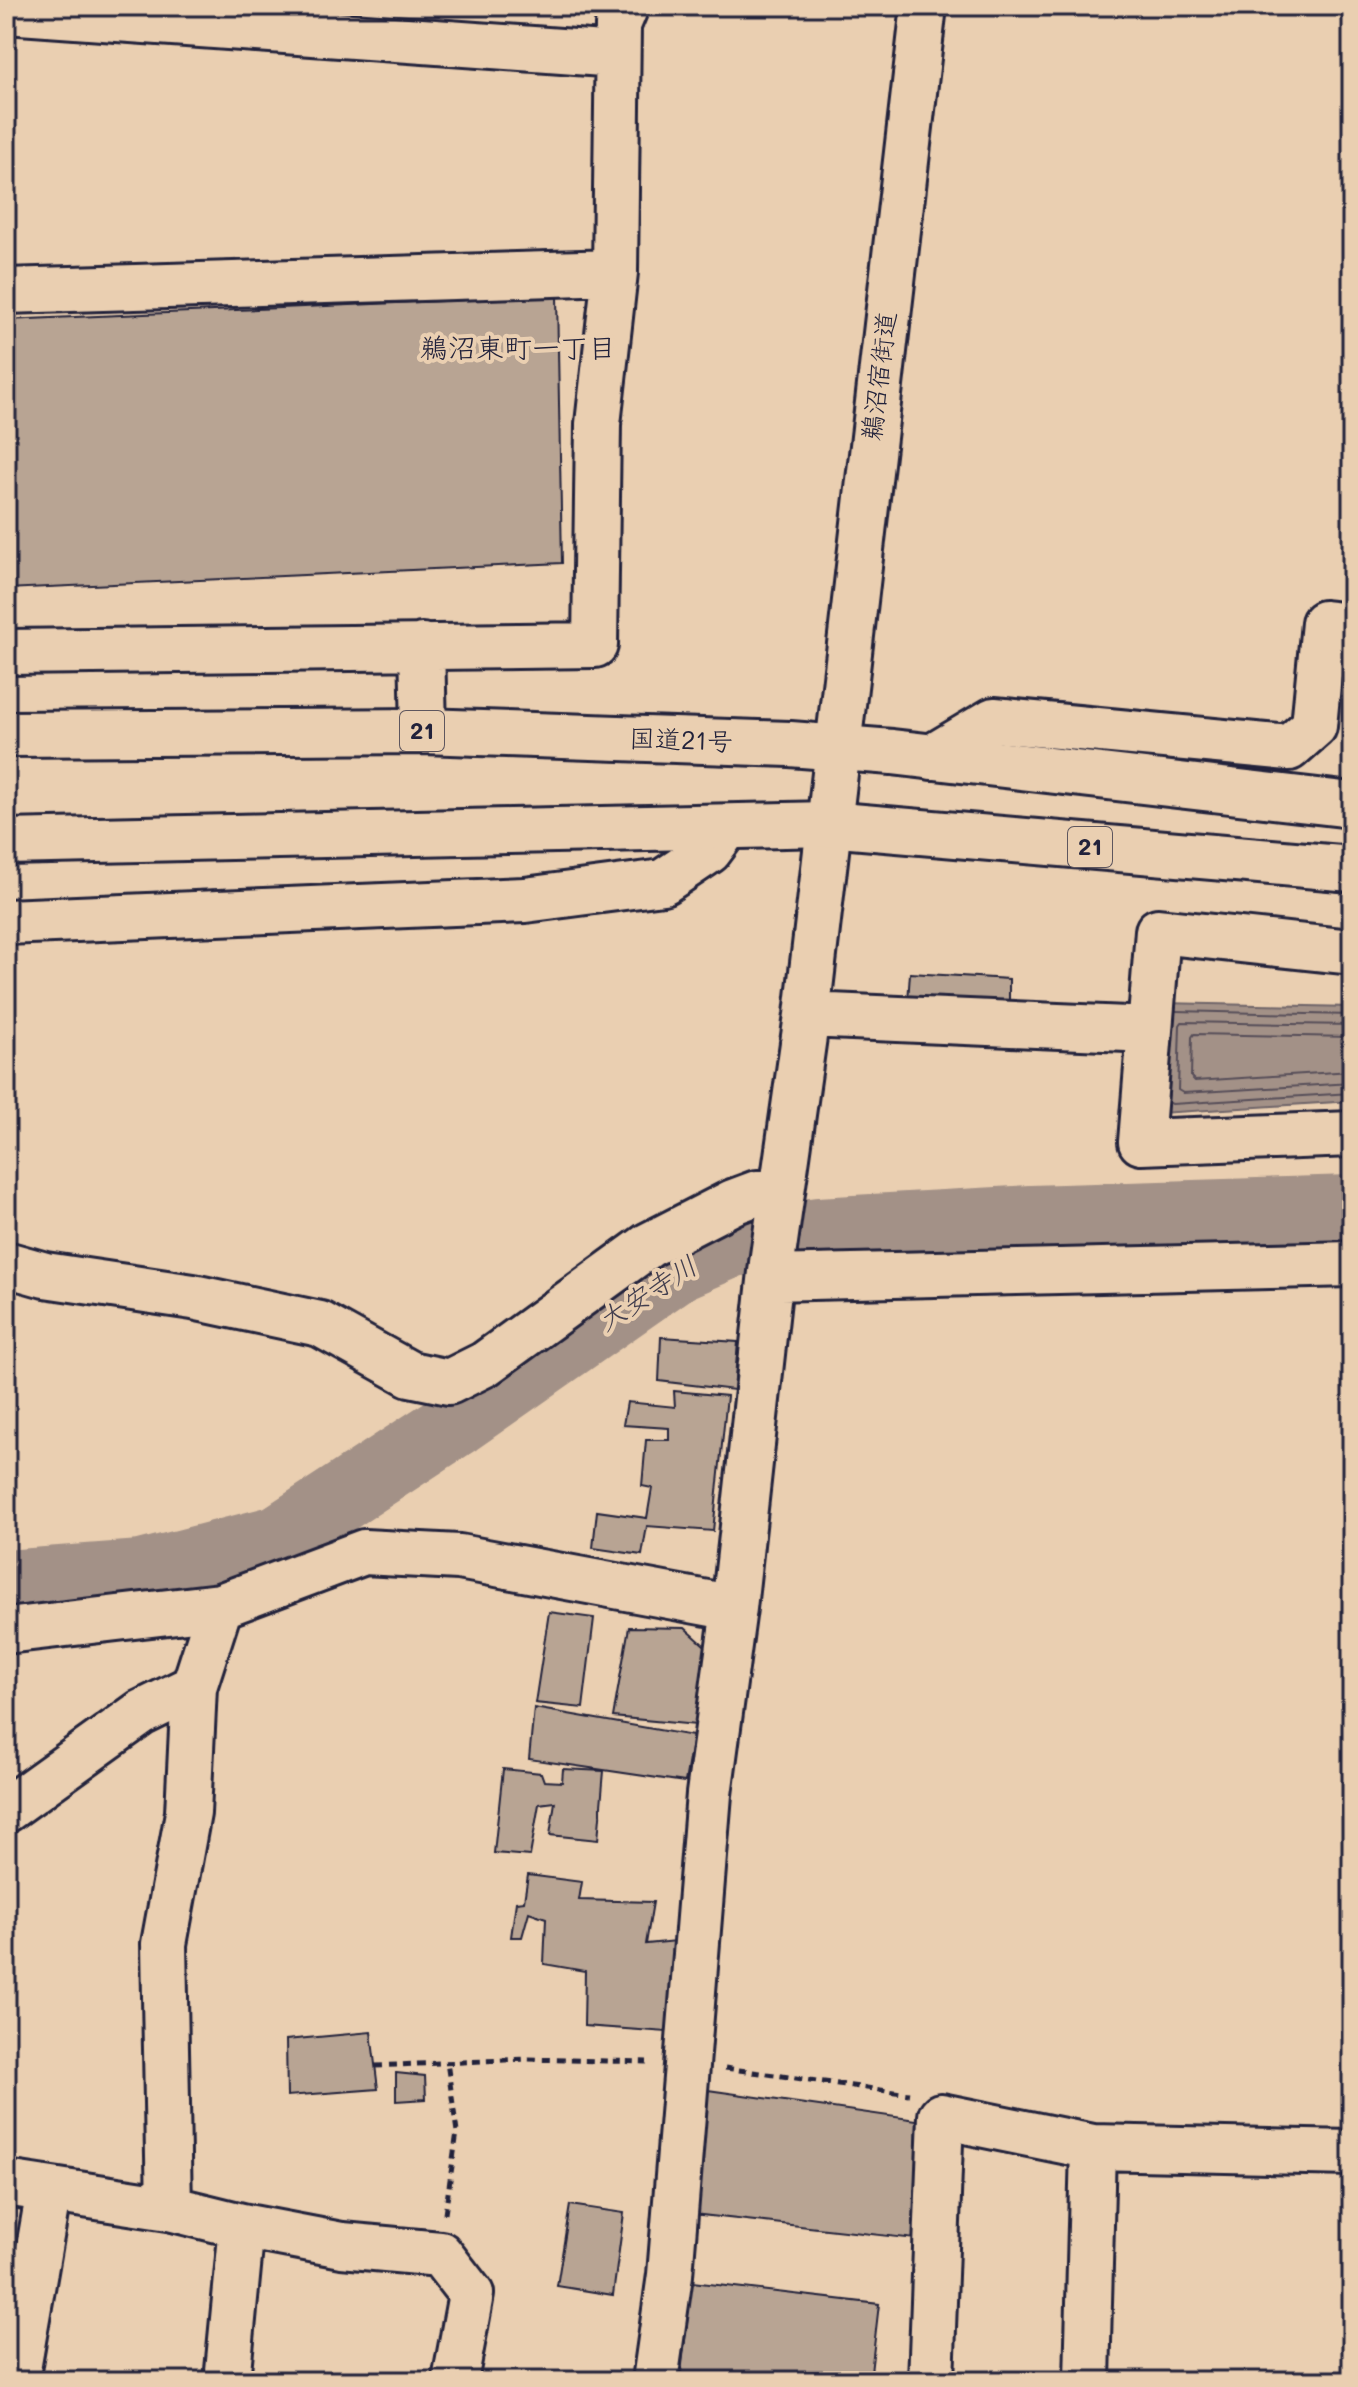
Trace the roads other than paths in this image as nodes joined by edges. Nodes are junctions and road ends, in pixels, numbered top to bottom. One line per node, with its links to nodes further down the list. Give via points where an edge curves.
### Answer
1 (626, 6): 4 (main road, via 618,25)
2 (924, 6): 12 (main road, 鵜沼宿街道)
3 (6, 11): 4 (main road)
4 (617, 55): 5 (main road)
5 (615, 272): 6 (main road); 8 (main road, via 598,424 595,645)
6 (6, 291)
7 (1352, 626): 13 (main road, via 1324,623 1314,726 1289,748 994,720)
8 (422, 646): 9 (main road); 10 (main road)
9 (6, 652)
10 (424, 731): 11 (main road, 国道21号 / 21); 12 (main road, 国道21号 / 21)
11 (6, 734)
12 (838, 747): 13 (main road, 国道21号 / 21); 15 (main road, 鵜沼宿街道)
13 (932, 757): 14 (main road, 国道21号 / 21)
14 (1352, 805)
15 (828, 824): 16 (main road, 21); 18 (main road, 21); 21 (main road, 鵜沼宿街道)
16 (727, 827): 17 (main road, 21); 19 (main road, via 709,851 663,882 525,900)
17 (6, 842)
18 (1352, 869)
19 (6, 922)
20 (1352, 952): 22 (main road, via 1158,931)
21 (807, 1015): 22 (main road); 24 (main road, 鵜沼宿街道)
22 (1150, 1030): 23 (main road, via 1141,1142)
23 (1352, 1134)
24 (780, 1199): 25 (main road, via 757,1193 649,1245 485,1364 449,1382 410,1374 320,1324); 27 (main road, 鵜沼宿街道)
25 (6, 1264)
26 (1352, 1264): 27 (main road)
27 (771, 1270): 29 (main road, 鵜沼宿街道)
28 (220, 1606): 29 (main road, via 364,1552 459,1557); 30 (main road); 31 (main road)
29 (734, 1608): 42 (main road, 鵜沼宿街道, via 709,1794 670,2275)
30 (6, 1631)
31 (194, 1687): 32 (main road, via 141,1713); 37 (main road, via 188,1813 164,1944)
32 (6, 1810)
33 (1093, 2147): 34 (main road); 43 (main road, via 941,2116); 44 (main road)
34 (1352, 2153)
35 (6, 2183): 36 (main road)
36 (49, 2190): 37 (main road); 39 (main road)
37 (169, 2208): 38 (main road)
38 (242, 2226): 40 (main road); 41 (main road, via 342,2245 440,2254 471,2294)
39 (16, 2381)
40 (227, 2381)
41 (455, 2381)
42 (655, 2381)
43 (931, 2381)
44 (1087, 2381)

